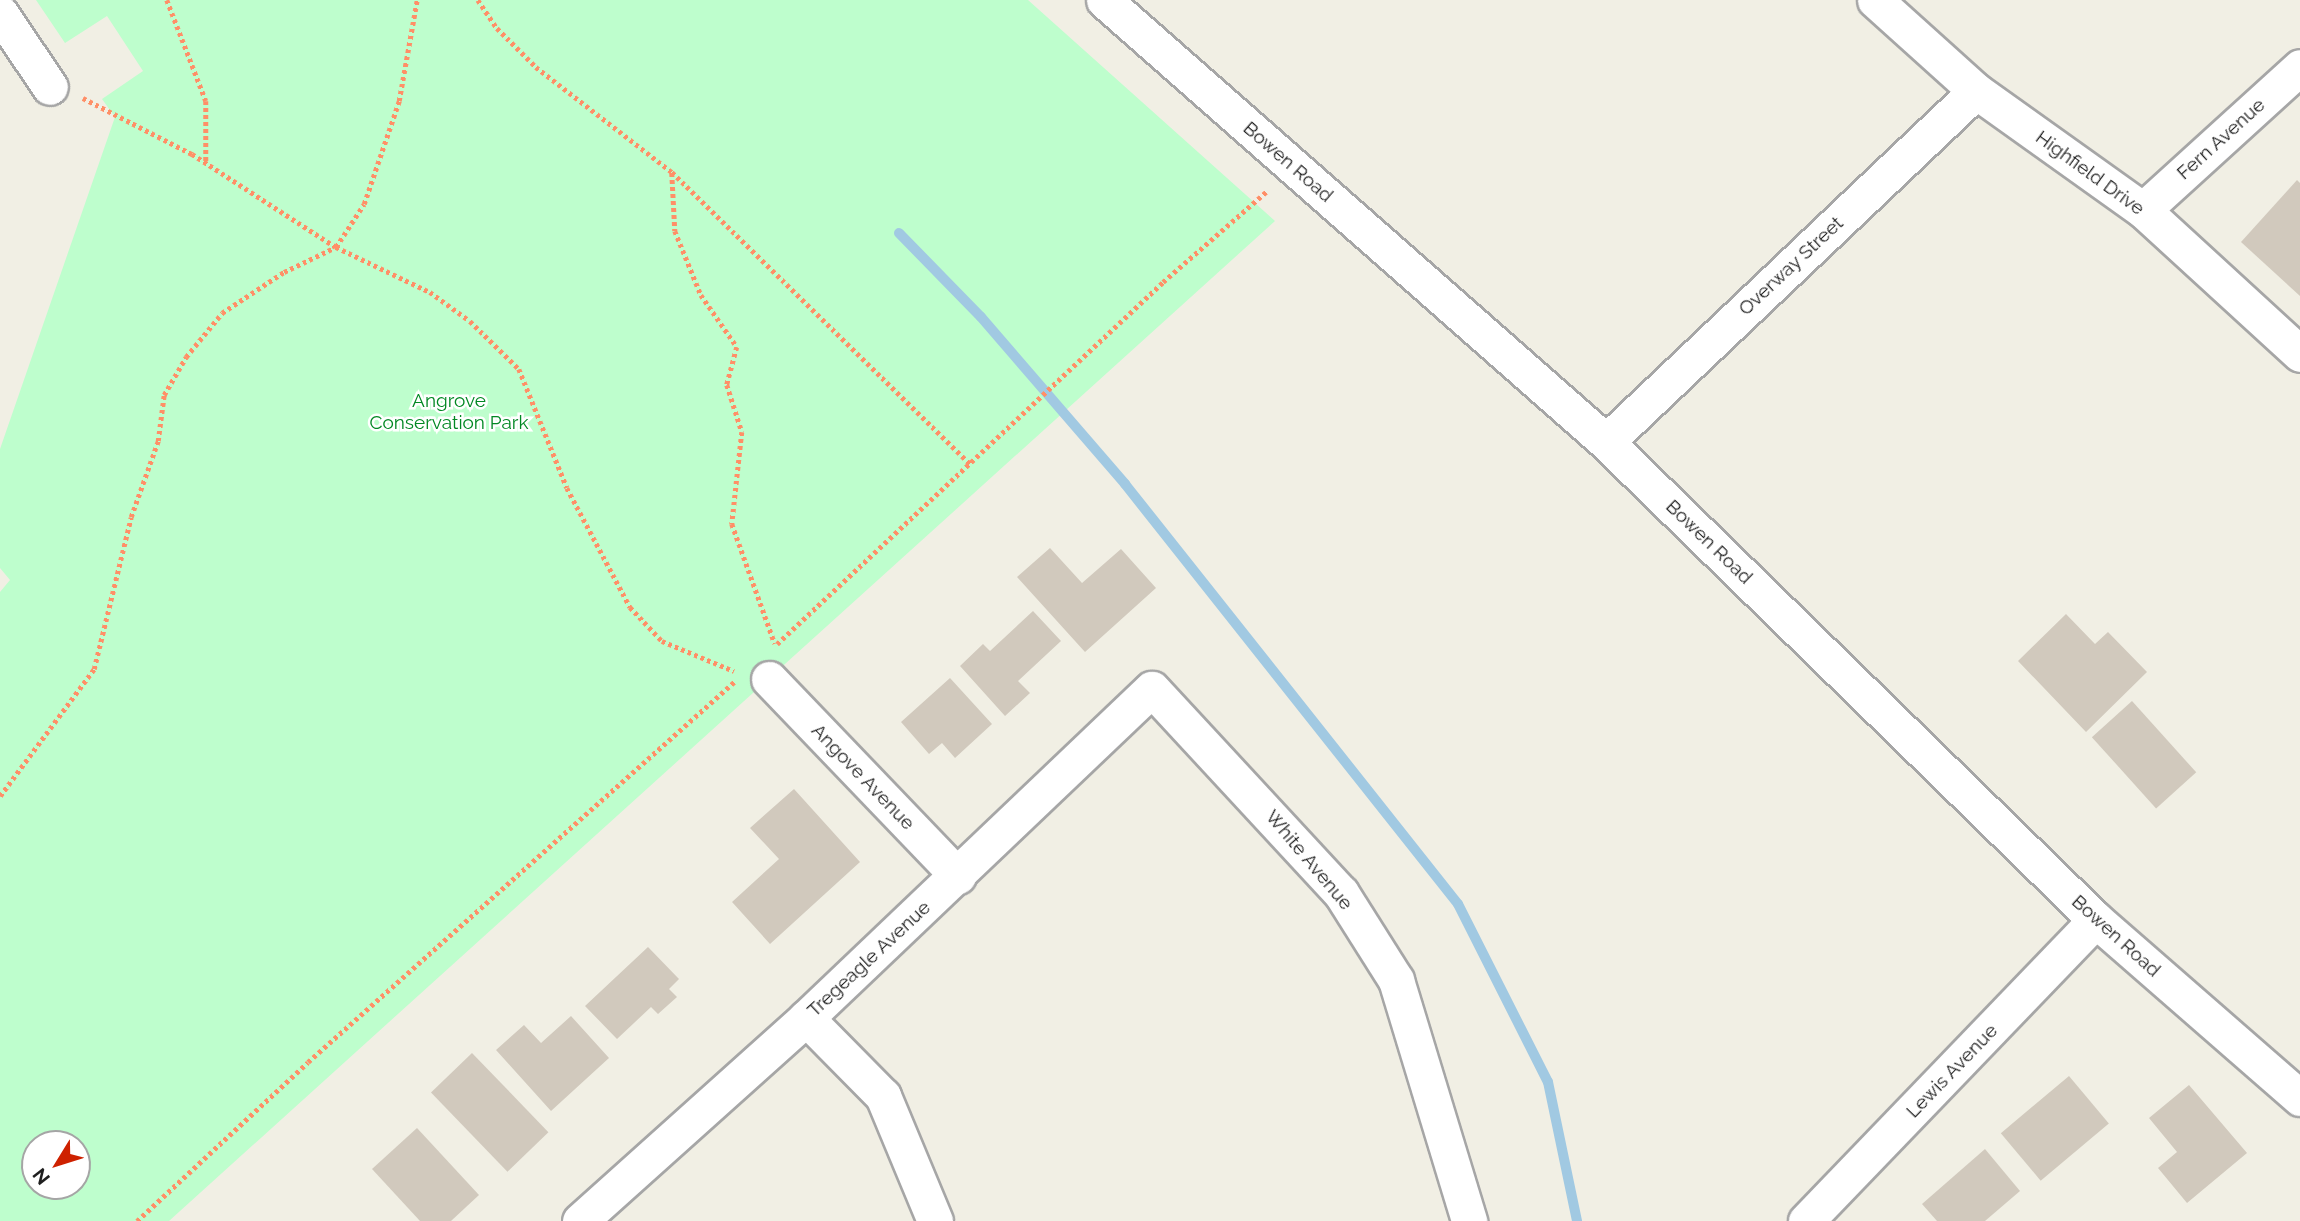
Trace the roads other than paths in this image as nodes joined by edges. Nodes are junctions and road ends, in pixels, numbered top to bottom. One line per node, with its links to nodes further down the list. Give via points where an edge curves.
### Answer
1 (1104, 0): 9 (street, Bowen Road)
2 (1875, 0): 6 (street, Highfield Drive)
3 (0, 13): 5 (street)
4 (2300, 67): 7 (street, Fern Avenue)
5 (50, 87)
6 (1976, 91): 7 (street, Highfield Drive); 9 (street, Overway Street)
7 (2143, 210): 8 (street, Highfield Drive)
8 (2300, 354)
9 (1606, 442): 13 (street, Bowen Road)
10 (763, 666): 12 (street, Angove Avenue)
11 (1152, 689): 12 (street, Tregeagle Avenue); 18 (street, White Avenue, via 1341,893 1396,981)
12 (958, 876): 14 (street, Tregeagle Avenue)
13 (2096, 920): 15 (street, Bowen Road); 19 (street, Lewis Avenue)
14 (806, 1018): 16 (street, Tregeagle Avenue); 17 (street, via 883,1096)
15 (2300, 1098)
16 (580, 1221)
17 (935, 1221)
18 (1469, 1221)
19 (1806, 1221)

